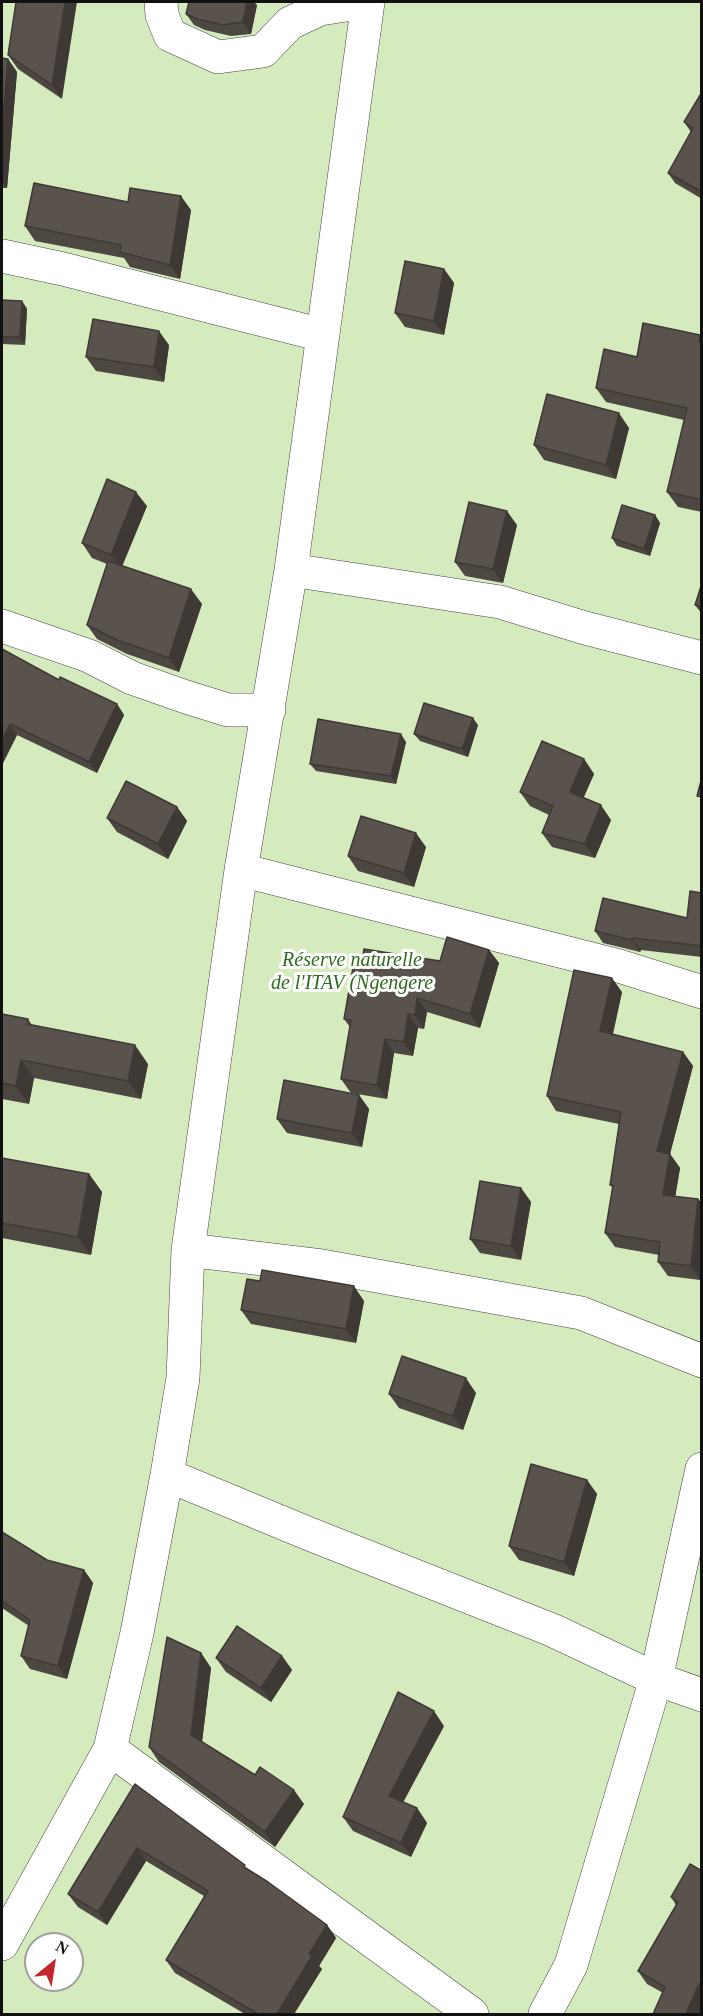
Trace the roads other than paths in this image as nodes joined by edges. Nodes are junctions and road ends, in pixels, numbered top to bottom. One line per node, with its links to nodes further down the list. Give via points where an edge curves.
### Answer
1 (161, 2): 2 (street, via 170,35 218,57 263,51 290,23 320,9)
2 (367, 2): 4 (street)
3 (2, 256): 4 (street)
4 (322, 335): 5 (street)
5 (291, 570): 7 (street, via 500,602); 8 (street)
6 (2, 626): 8 (street, via 89,656 132,678 228,710)
7 (702, 658)
8 (268, 711): 9 (street)
9 (241, 870): 10 (street, via 619,966); 11 (street)
10 (702, 992)
11 (188, 1250): 12 (street, via 322,1266 581,1313); 14 (street, via 183,1378)
12 (702, 1361)
13 (702, 1469): 15 (street)
14 (167, 1475): 15 (street, via 552,1630); 17 (street)
15 (656, 1679): 16 (street); 20 (street, via 571,1965)
16 (702, 1695)
17 (110, 1749): 18 (street); 19 (street)
18 (2, 1944)
19 (472, 2014)
20 (545, 2014)

